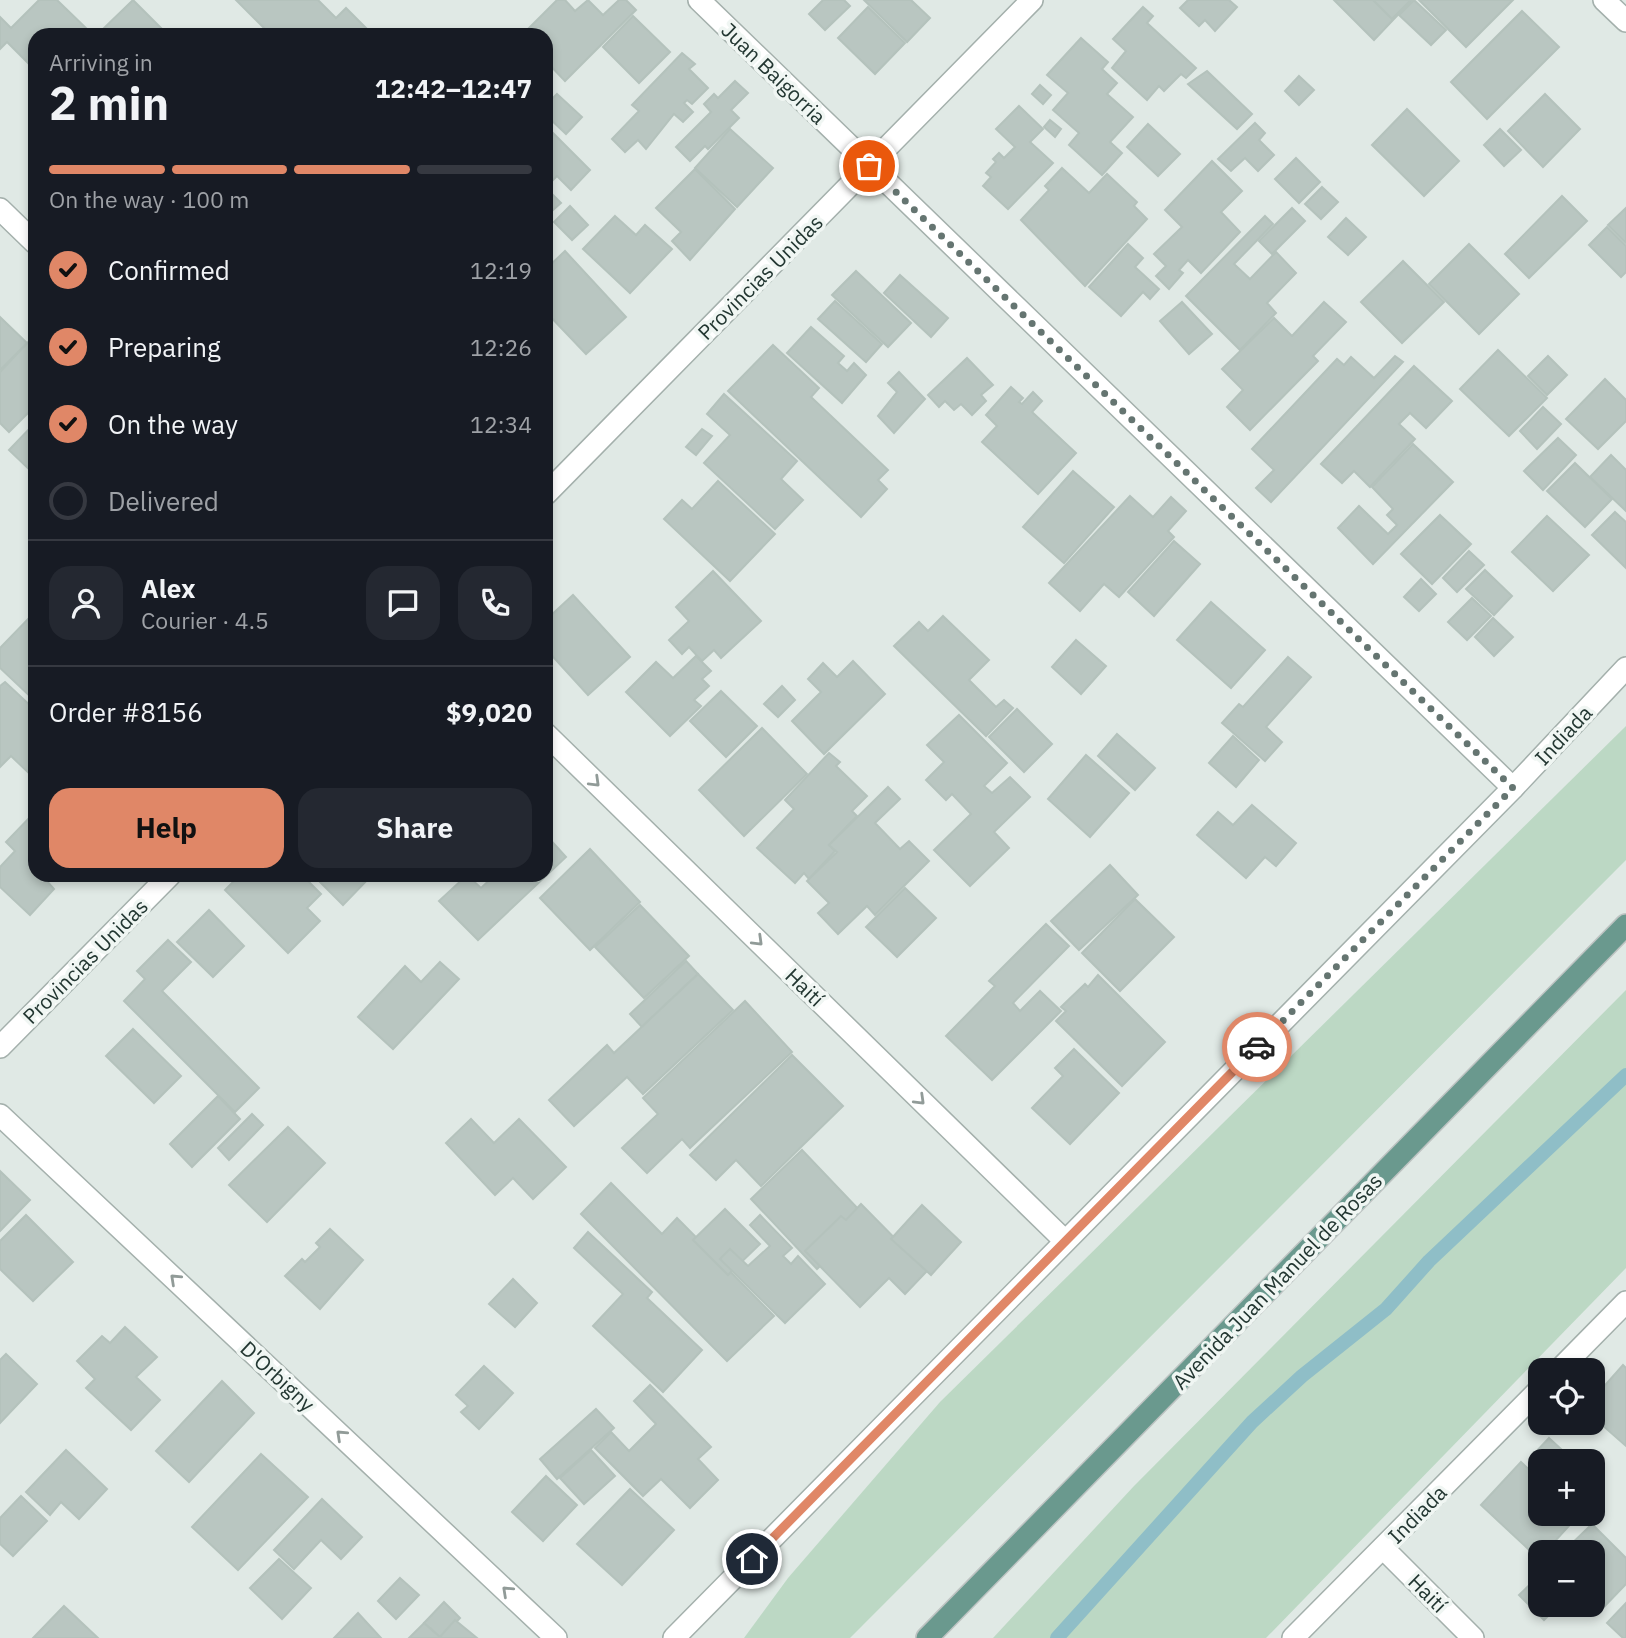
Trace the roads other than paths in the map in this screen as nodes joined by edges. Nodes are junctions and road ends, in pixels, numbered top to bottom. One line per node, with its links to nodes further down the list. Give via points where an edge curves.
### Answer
1 (699, 0): 5 (street, Juan Baigorria)
2 (1032, 0): 5 (street, Provincias Unidas)
3 (1604, 0): 4 (street)
4 (1626, 21)
5 (869, 166): 8 (street, Provincias Unidas); 11 (street, Juan Baigorria)
6 (0, 209): 7 (street)
7 (28, 236)
8 (553, 487)
9 (1626, 668): 11 (street, Indiada)
10 (553, 741): 16 (street, Haití, one-way to 16)
11 (1513, 788): 16 (street, Indiada)
12 (163, 882): 14 (street, Provincias Unidas)
13 (1626, 925): 23 (main road, Avenida Juan Manuel de Rosas)
14 (0, 1047)
15 (0, 1115): 21 (street, D'Orbigny, one-way to 15)
16 (1064, 1240): 22 (street, Indiada)
17 (1626, 1302): 18 (street)
18 (1571, 1358)
19 (1528, 1401): 20 (street, Indiada)
20 (1384, 1548): 24 (street, Indiada); 25 (street, Haití)
21 (556, 1638)
22 (674, 1638)
23 (928, 1638)
24 (1293, 1638)
25 (1474, 1638)

